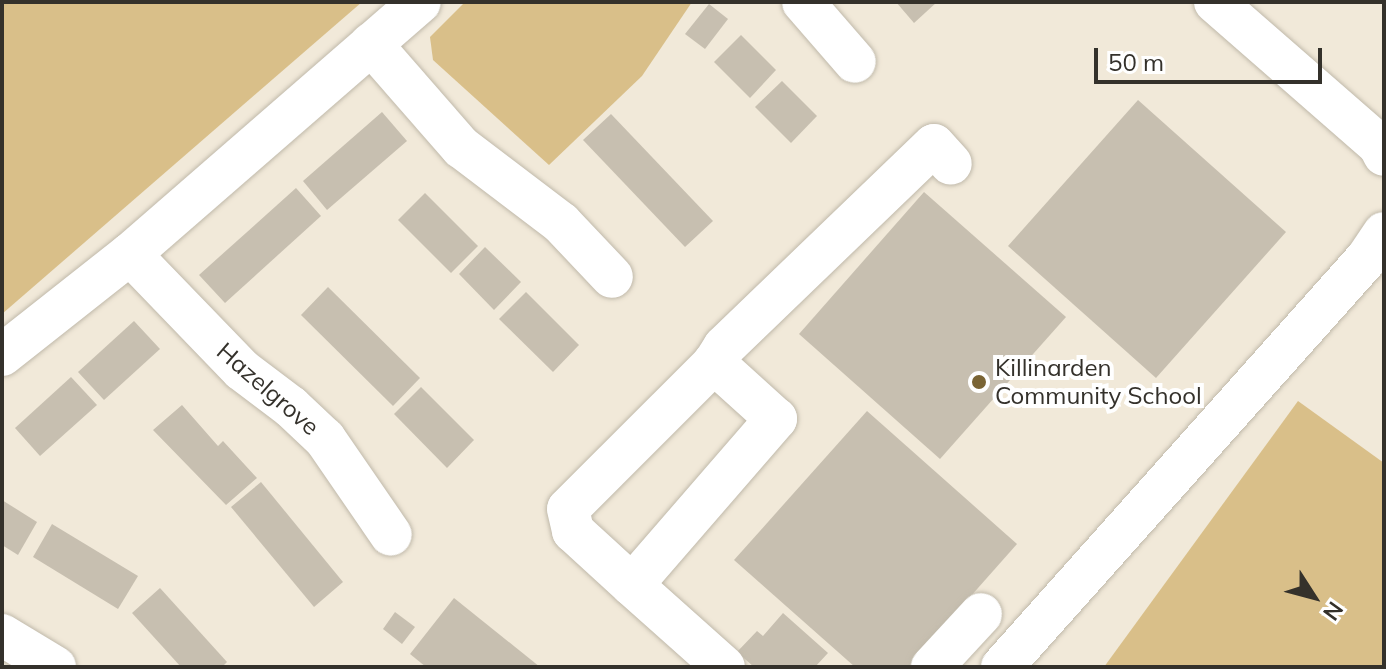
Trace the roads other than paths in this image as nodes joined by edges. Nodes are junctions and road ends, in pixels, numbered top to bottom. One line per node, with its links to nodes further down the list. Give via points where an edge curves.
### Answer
1 (420, 2): 4 (street)
2 (803, 2): 5 (street)
3 (1215, 2): 6 (street, via 1379,145)
4 (371, 44): 9 (street); 10 (street, via 461,147 561,223)
5 (855, 62)
6 (1384, 155)
7 (951, 164): 12 (street, via 934,145 724,347)
8 (1384, 233): 20 (street)
9 (130, 254): 11 (street); 13 (street, Hazelgrove, via 242,370 325,439)
10 (612, 277)
11 (2, 355)
12 (714, 363): 14 (street, via 776,419); 14 (street, via 568,509 573,531)
13 (391, 535)
14 (632, 585): 18 (street)
15 (981, 614): 19 (street)
16 (2, 635): 17 (street)
17 (55, 667)
18 (724, 667)
19 (932, 667)
20 (1002, 667)

